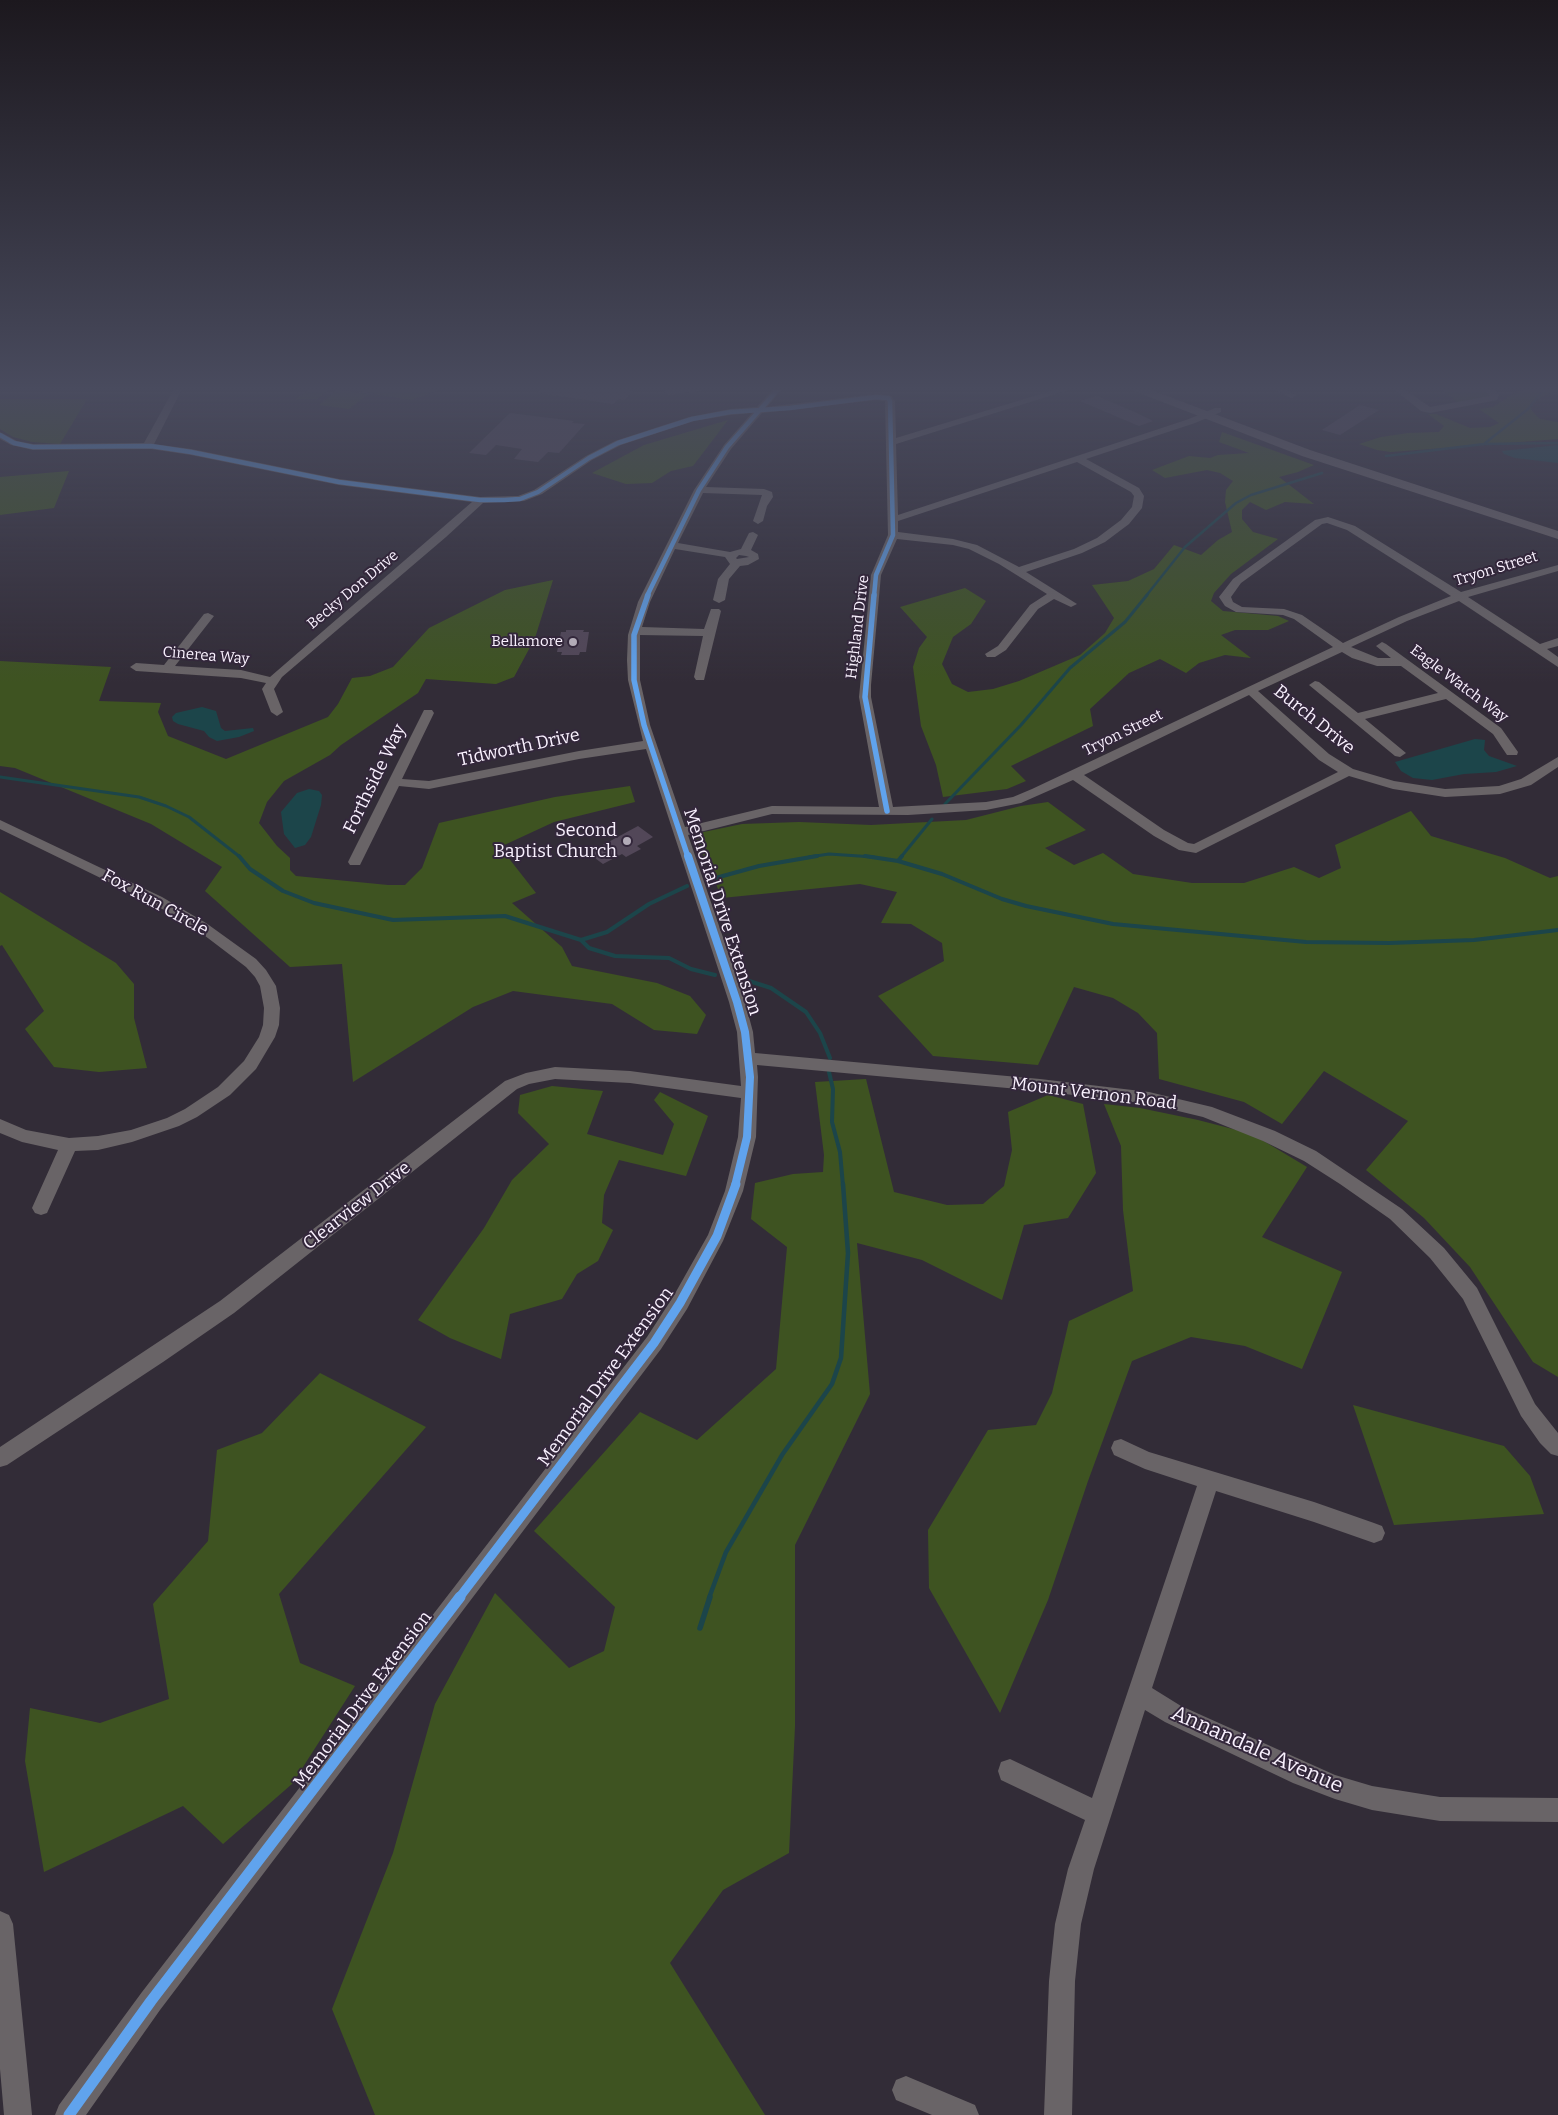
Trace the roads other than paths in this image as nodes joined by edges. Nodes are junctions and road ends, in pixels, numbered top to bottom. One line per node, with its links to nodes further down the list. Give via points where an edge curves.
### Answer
1 (368, 486): 10 (street)
2 (546, 486): 10 (street, via 533,494 512,500)
3 (702, 486): 9 (street, Memorial Drive Extension)
4 (891, 486): 11 (street, Highland Drive)
5 (995, 486): 11 (street)
6 (1127, 486): 20 (street, via 1139,496 1137,508 1125,522 1101,540)
7 (1403, 486): 15 (main road)
8 (1436, 486): 13 (main road)
9 (699, 490): 12 (street, via 768,494); 17 (street, Memorial Drive Extension)
10 (480, 500): 37 (street, Becky Don Drive)
11 (892, 520): 14 (street, Highland Drive)
12 (758, 522)
13 (1558, 524)
14 (893, 535): 20 (street, via 966,546); 51 (street, Highland Drive, via 876,575 865,685)
15 (1558, 535)
16 (754, 536): 18 (street, via 745,552)
17 (671, 545): 18 (street); 25 (street, Memorial Drive Extension, via 644,602)
18 (734, 559): 26 (street, via 724,580)
19 (1557, 569): 22 (street, Tryon Street)
20 (1017, 571): 21 (street)
21 (1054, 594): 23 (street); 31 (street, via 1034,607 1002,648)
22 (1459, 597): 29 (street, Tryon Street); 29 (street, via 1350,528 1328,520 1319,522 1228,590 1225,600 1232,606 1244,611 1294,615); 30 (street)
23 (1071, 604)
24 (208, 616): 35 (street)
25 (636, 630): 26 (street); 44 (street, Memorial Drive Extension, via 634,680)
26 (709, 633): 36 (street)
27 (1558, 642): 30 (street)
28 (1382, 646): 32 (street, Eagle Watch Way)
29 (1342, 648): 32 (street, via 1377,662); 39 (street, Tryon Street)
30 (1538, 648): 33 (street)
31 (990, 654)
32 (1402, 662): 40 (street, Eagle Watch Way)
33 (1558, 663)
34 (136, 667): 35 (street, Cinerea Way)
35 (167, 669): 37 (street, Cinerea Way, via 241,674)
36 (700, 677)
37 (272, 681): 41 (street, via 268,689)
38 (1315, 685): 43 (street)
39 (1250, 690): 48 (street, Burch Drive, via 1314,750); 49 (street, Tryon Street)
40 (1446, 695): 43 (street); 45 (street, Eagle Watch Way, via 1497,730)
41 (278, 712)
42 (428, 713): 50 (street, Forthside Way)
43 (1356, 718): 46 (street)
44 (651, 744): 50 (street, Tidworth Drive, via 579,754 429,785); 53 (street, Memorial Drive Extension)
45 (1512, 752)
46 (1400, 753)
47 (1558, 761): 48 (street, Burch Drive, via 1526,782 1484,792 1410,788)
48 (1348, 772): 49 (street, via 1196,849 1184,847 1159,833)
49 (1074, 774): 51 (street, Tryon Street, via 1028,796 1002,803)
50 (395, 782): 54 (street, Forthside Way)
51 (887, 811): 53 (street, Tryon Street, via 772,810)
52 (0, 824): 58 (street, Fox Run Circle, via 188,918 251,963 265,980 271,997 271,1025 259,1052 237,1079 208,1102 153,1130 109,1141)
53 (680, 833): 55 (street, Memorial Drive Extension, via 737,1002)
54 (355, 862)
55 (748, 1058): 56 (street, Memorial Drive Extension); 60 (street, Mount Vernon Road, via 1148,1098 1206,1111 1269,1136 1310,1156 1346,1179 1396,1214 1438,1253 1470,1294 1531,1415)
56 (749, 1093): 62 (street, Clearview Drive, via 630,1078 555,1074 511,1085 227,1306); 72 (street, Memorial Drive Extension, via 747,1137 734,1191 717,1236 654,1343 151,2001)
57 (0, 1125): 58 (street, Fox Run Circle, via 22,1136)
58 (69, 1146): 59 (street)
59 (41, 1208)
60 (1558, 1447)
61 (1121, 1448): 63 (street, via 1146,1460)
62 (0, 1458)
63 (1209, 1480): 64 (street); 65 (street)
64 (1374, 1533)
65 (1138, 1693): 67 (street, Annandale Avenue, via 1173,1714 1302,1774 1372,1798 1440,1809); 68 (street)
66 (1010, 1771): 68 (street)
67 (1558, 1810)
68 (1098, 1814): 74 (street, via 1068,1924 1062,1981)
69 (0, 1924): 71 (street)
70 (906, 2090): 73 (street)
71 (18, 2115)
72 (69, 2115)
73 (965, 2115)
74 (1058, 2115)

